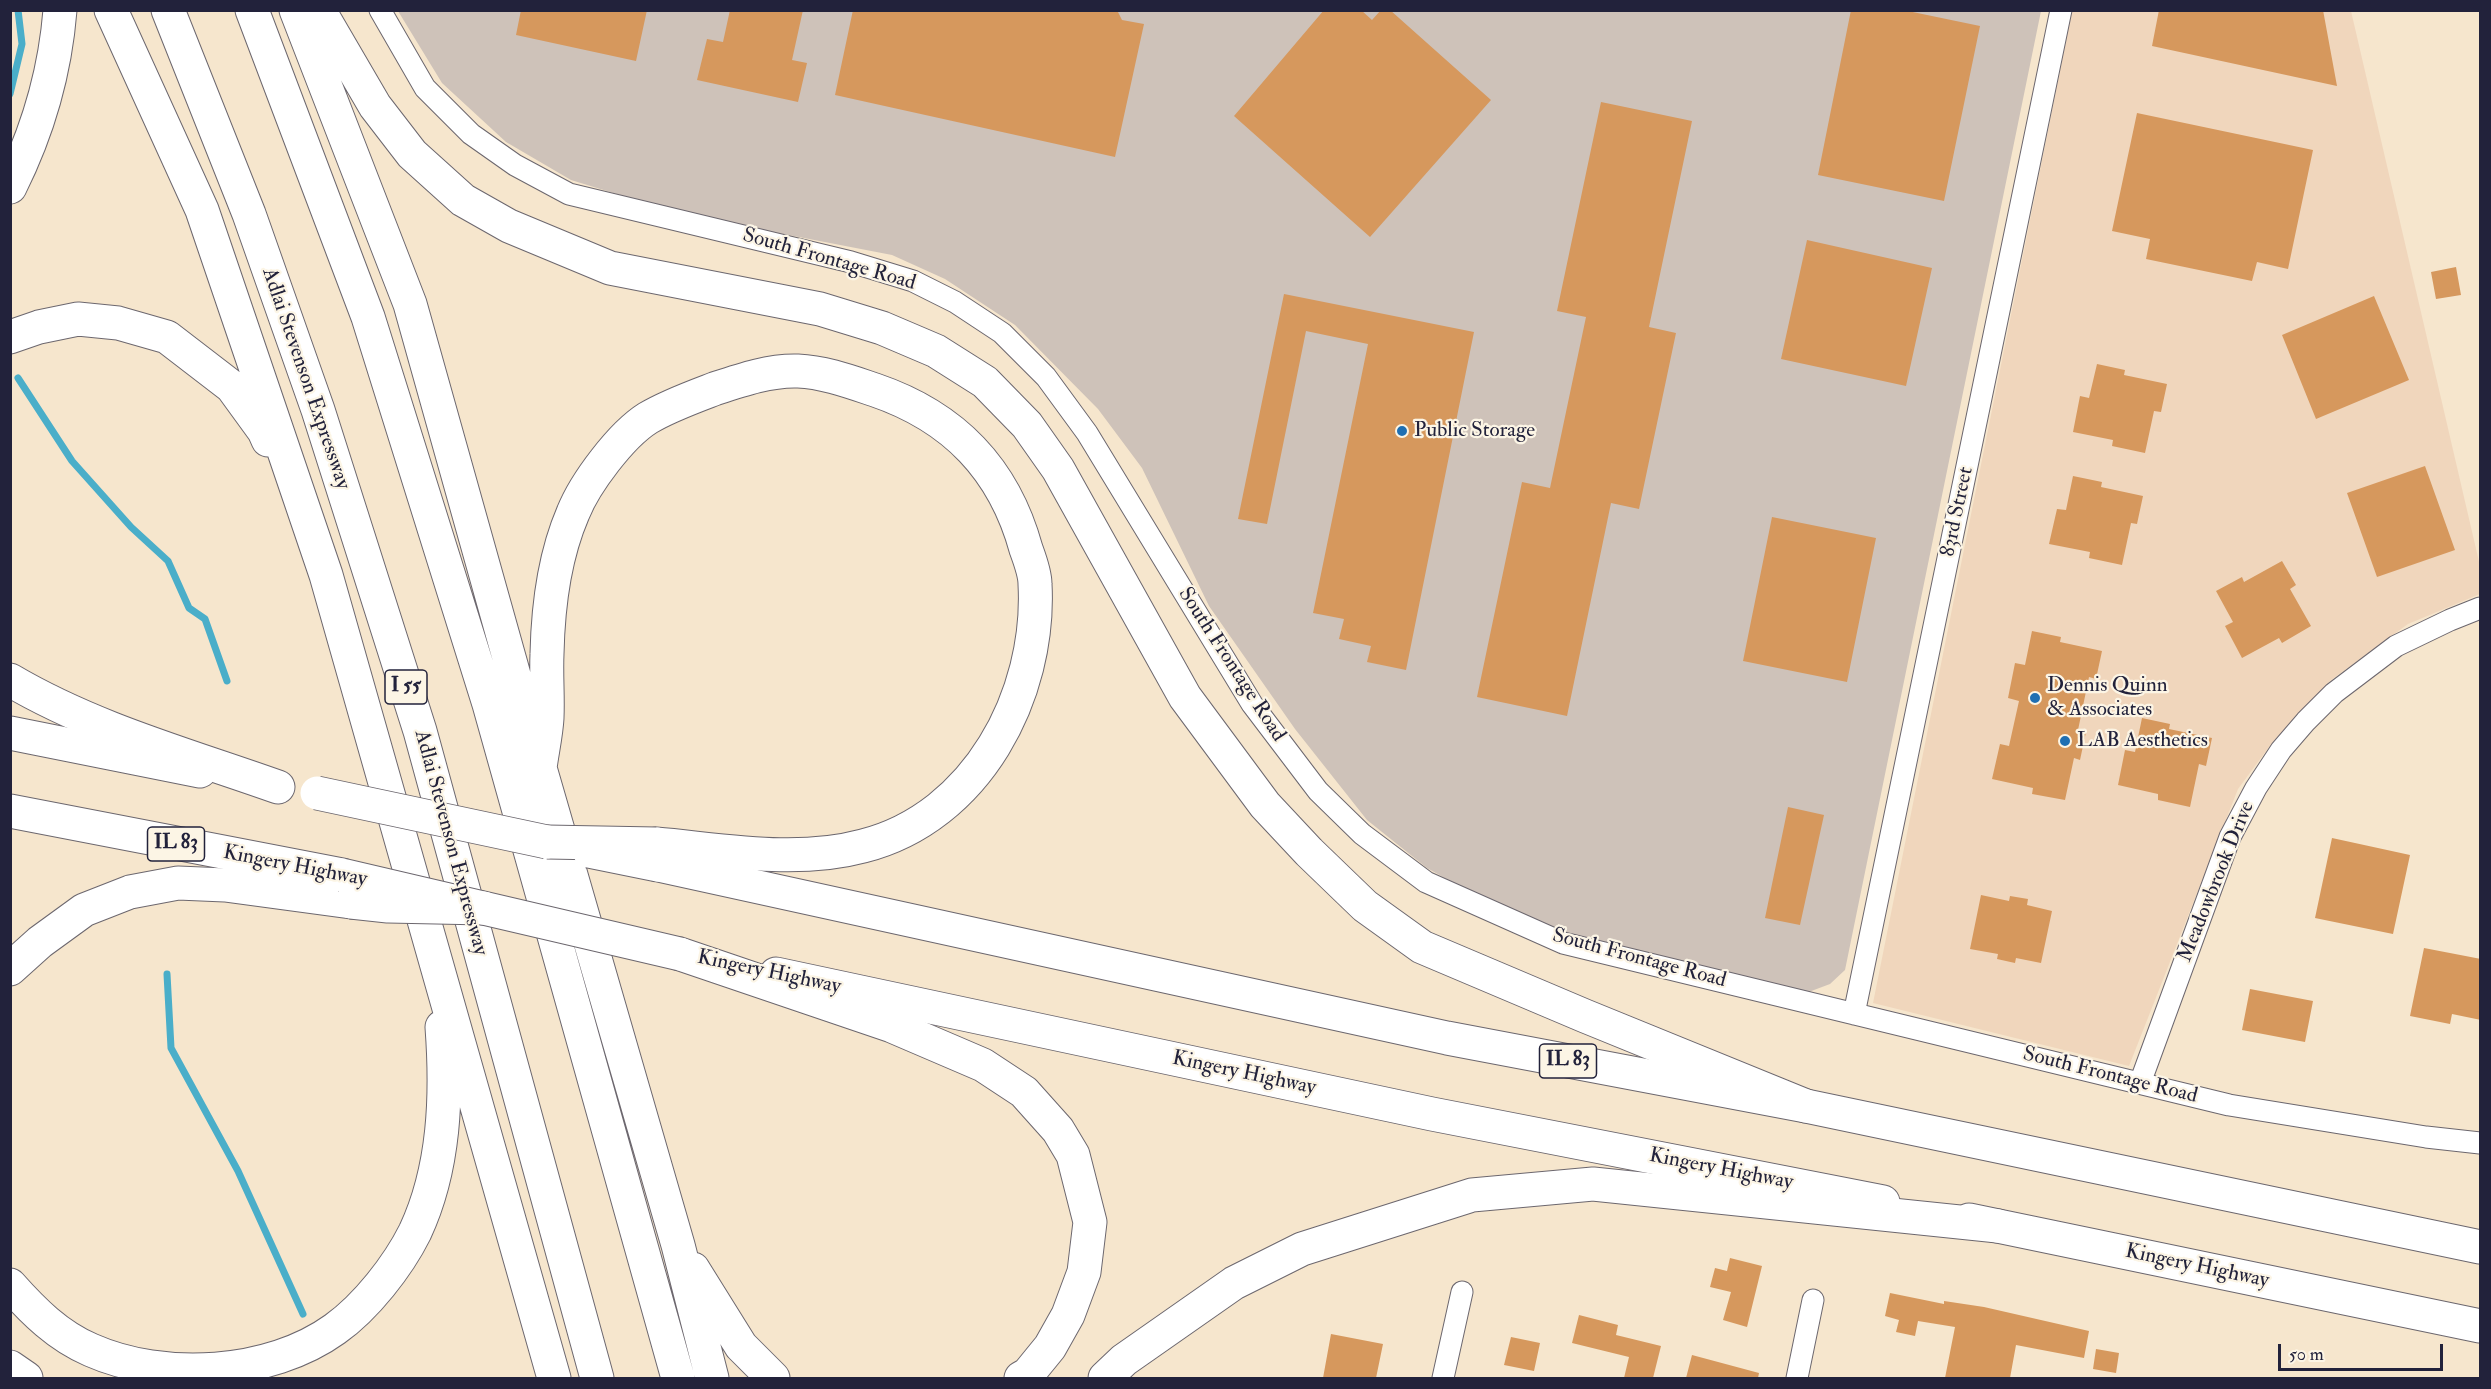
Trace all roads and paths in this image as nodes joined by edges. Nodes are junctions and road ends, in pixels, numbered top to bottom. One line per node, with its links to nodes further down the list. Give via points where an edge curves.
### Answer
1 (60, 10): 9 (main road, via 45,100 28,152)
2 (111, 10): 11 (main road, via 202,210)
3 (168, 10): 37 (main road, Adlai Stevenson Expressway / I 55, via 249,214 314,399 416,720)
4 (252, 10): 38 (main road, via 368,317 471,647)
5 (296, 10): 15 (main road, via 410,304)
6 (320, 10): 25 (main road, via 375,106 412,154 463,200 508,226 610,268 820,309 882,328 936,351 985,382 1027,425 1058,469 1185,697 1265,805 1365,906 1422,947)
7 (380, 10): 23 (street, South Frontage Road, via 425,88 471,134 515,165 569,194 851,262 913,281 955,302 1002,333 1046,377 1087,434 1252,704 1318,791 1362,834 1426,882 1563,943)
8 (2061, 10): 23 (street, 83rd Street)
9 (10, 187)
10 (10, 337): 11 (main road, via 78,319 118,322 167,337 199,360 232,387 264,431)
11 (327, 575): 21 (main road)
12 (2481, 608): 24 (street, Meadowbrook Drive, via 2396,646 2334,693 2281,750 2230,837)
13 (10, 680): 16 (main road, via 98,724)
14 (10, 733): 16 (main road)
15 (540, 768): 18 (main road, via 547,720 547,651 556,561 574,510 606,459 647,419 750,377 798,371 844,380 893,396 937,419 978,453 1006,495 1023,536 1035,581 1033,631 1023,683 1003,734 974,775 938,808 897,835 863,846 804,856); 28 (main road)
16 (278, 787): 18 (main road, bridge, via 547,842)
17 (10, 811): 19 (main road, Kingery Highway / IL 83)
18 (657, 855): 25 (main road, IL 83, via 1447,1038)
19 (347, 889): 20 (main road, Kingery Highway, bridge, via 388,906 483,908); 22 (main road, via 178,883 140,890 84,910)
20 (680, 954): 27 (main road, Kingery Highway, via 1432,1114); 41 (main road, via 892,1026 982,1065 1024,1092 1058,1130 1073,1155 1090,1222 1084,1272 1068,1315 1050,1347)
21 (438, 968): 30 (main road, via 444,1047 443,1134 430,1188 414,1232 387,1275 363,1305 334,1330 294,1351 254,1364 165,1370 90,1350 34,1312); 36 (main road)
22 (10, 969)
23 (1854, 1014): 24 (street, South Frontage Road)
24 (2140, 1083): 26 (street, South Frontage Road, via 2229,1105)
25 (1806, 1106): 29 (main road, IL 83)
26 (2481, 1143)
27 (1998, 1226): 33 (main road, Kingery Highway); 42 (main road, via 1593,1184 1472,1195 1302,1249 1263,1268 1170,1326)
28 (678, 1245): 39 (main road); 40 (main road, via 741,1346)
29 (2481, 1247)
30 (10, 1285)
31 (1462, 1292): 43 (street)
32 (1813, 1300): 44 (street)
33 (2481, 1326)
34 (10, 1367): 35 (main road)
35 (26, 1378)
36 (554, 1378)
37 (597, 1378)
38 (678, 1378)
39 (712, 1378)
40 (773, 1378)
41 (1021, 1378)
42 (1105, 1378)
43 (1443, 1378)
44 (1797, 1378)

